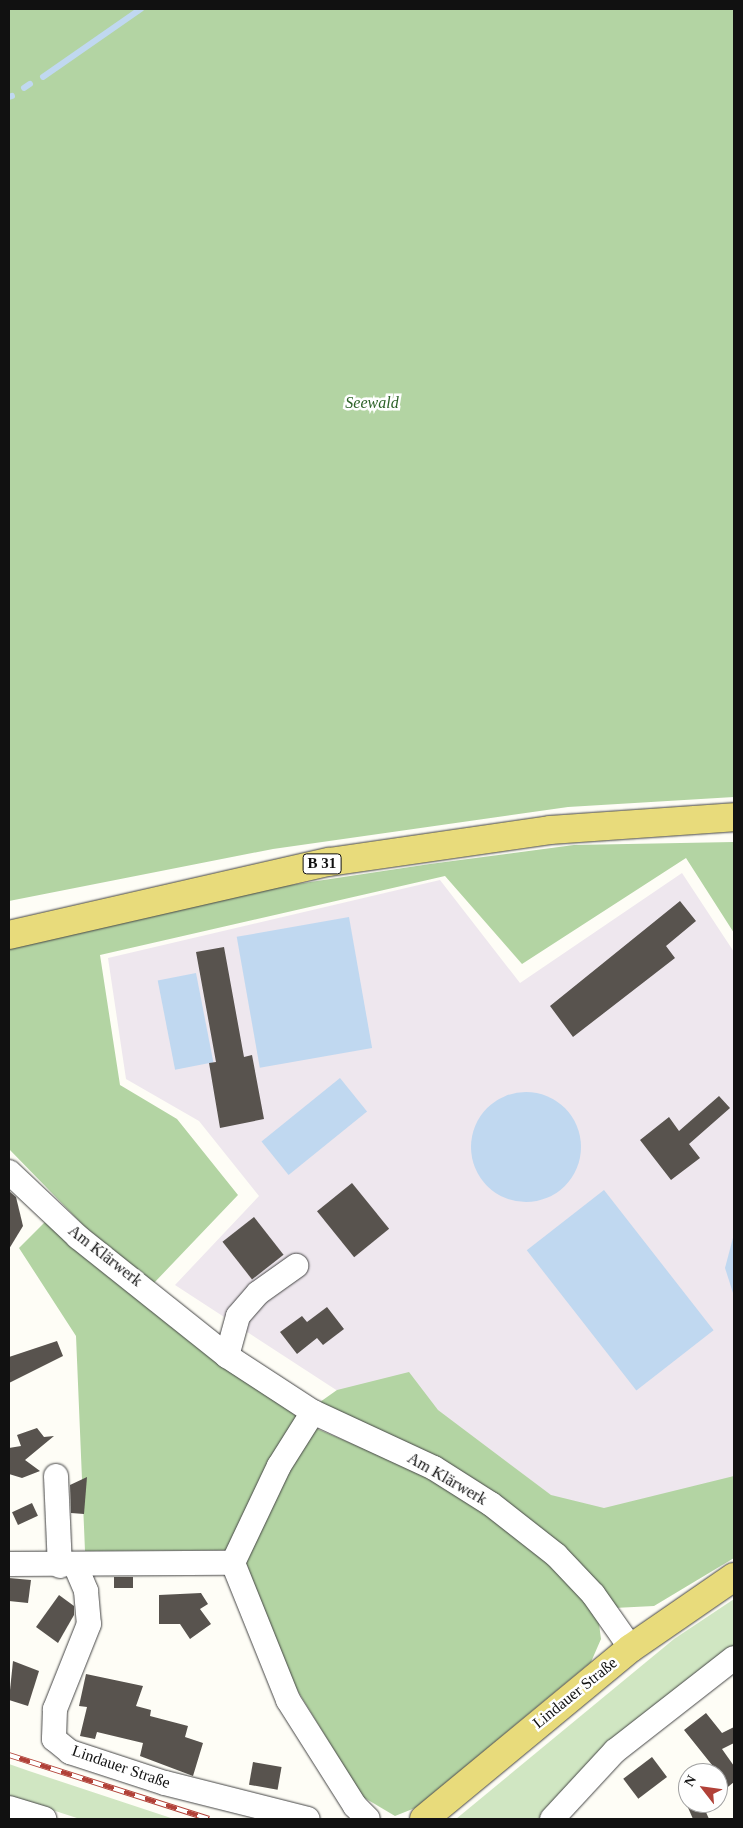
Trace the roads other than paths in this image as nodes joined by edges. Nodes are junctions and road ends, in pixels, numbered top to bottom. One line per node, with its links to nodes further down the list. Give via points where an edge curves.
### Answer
1 (734, 817): 2 (main road, B 31, via 550,830 329,862)
2 (9, 934)
3 (9, 1172): 5 (street, Am Klärwerk, via 78,1237)
4 (296, 1266): 5 (street, via 258,1293 238,1316)
5 (227, 1356): 6 (street, Am Klärwerk)
6 (313, 1412): 8 (street, via 279,1466); 12 (street, Am Klärwerk, via 434,1468 491,1504 556,1555 593,1594)
7 (56, 1476): 10 (street)
8 (233, 1563): 10 (street); 18 (street, via 288,1700 355,1806)
9 (9, 1564): 10 (street)
10 (68, 1567): 17 (street, Lindauer Straße, via 86,1591 89,1624 55,1709 54,1739 70,1752 155,1780)
11 (734, 1577): 12 (main road, Lindauer Straße)
12 (631, 1648): 15 (main road, Lindauer Straße)
13 (734, 1658): 19 (street, via 615,1750)
14 (9, 1808): 16 (street)
15 (433, 1811)
16 (44, 1819)
17 (308, 1819)
18 (368, 1819)
19 (552, 1819)

